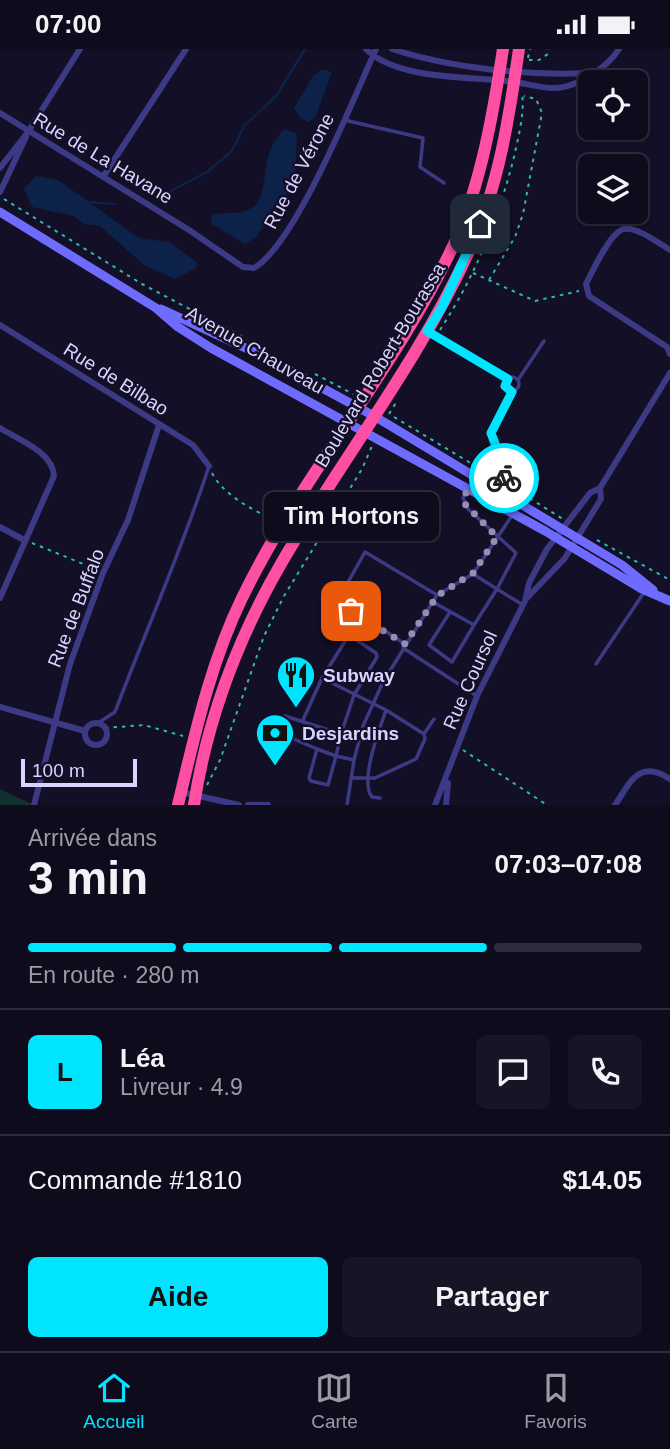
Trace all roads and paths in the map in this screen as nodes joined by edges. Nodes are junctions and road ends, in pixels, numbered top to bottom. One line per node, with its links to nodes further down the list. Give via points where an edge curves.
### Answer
1 (80, 49): 19 (street)
2 (186, 49): 21 (street)
3 (366, 49): 9 (street)
4 (392, 49): 13 (street)
5 (503, 49): 13 (highway, Boulevard Robert-Bourassa)
6 (519, 49): 14 (highway, Boulevard Robert-Bourassa)
7 (548, 49): 10 (path, via 539,60)
8 (619, 49): 11 (street)
9 (375, 53): 13 (street, via 405,68 437,75); 18 (street, Rue de Vérone)
10 (528, 60)
11 (595, 70)
12 (578, 74): 14 (street)
13 (499, 75): 14 (street); 14 (street); 41 (highway, Boulevard Robert-Bourassa, via 471,196 454,242)
14 (515, 76): 15 (street, via 559,88); 32 (highway, Boulevard Robert-Bourassa, via 490,199 465,260)
15 (578, 79)
16 (523, 96): 28 (path, via 536,99 542,113 526,201 515,237)
17 (0, 113): 19 (street, Rue de La Havane)
18 (344, 120): 22 (lane, via 423,138 420,167); 25 (street, Rue de Vérone, via 301,207 265,262 243,267)
19 (28, 132): 20 (street); 21 (street, Rue de La Havane); 23 (street)
20 (0, 168)
21 (103, 177): 25 (street, Rue de La Havane)
22 (444, 183)
23 (2, 196): 34 (path, via 188,310)
24 (0, 212): 30 (main road, Avenue Chauveau)
25 (189, 230)
26 (670, 250): 29 (street, via 638,232 625,229 615,233)
27 (466, 269): 28 (path)
28 (489, 280): 29 (path, via 535,301)
29 (587, 289): 35 (street, via 589,296 667,347)
30 (156, 308): 41 (main road, Avenue Chauveau); 44 (main road, Avenue Chauveau, via 211,348)
31 (0, 325): 45 (street, Rue de Bilbao)
32 (427, 331): 38 (lane); 42 (highway, Boulevard Robert-Bourassa)
33 (544, 341): 39 (lane)
34 (258, 344)
35 (670, 355)
36 (307, 370): 41 (path)
37 (670, 373): 52 (street, Rue Coursol)
38 (508, 379): 39 (lane); 40 (lane, via 505,386)
39 (518, 380): 40 (lane, via 518,389)
40 (512, 392): 50 (lane, via 491,433 506,472)
41 (357, 401): 42 (main road, Avenue Chauveau); 44 (highway, Boulevard Robert-Bourassa)
42 (374, 416): 47 (highway, Boulevard Robert-Bourassa); 50 (main road, Avenue Chauveau)
43 (387, 417): 50 (path, via 399,419)
44 (348, 422): 47 (main road, Avenue Chauveau); 95 (highway, Boulevard Robert-Bourassa, via 242,598 212,671)
45 (159, 425): 49 (street, Rue de Bilbao, via 193,445); 64 (street, Rue de Buffalo, via 128,520)
46 (0, 428): 62 (street, via 46,457 54,469 52,484)
47 (365, 431): 51 (main road, Avenue Chauveau); 104 (highway, Boulevard Robert-Bourassa, via 281,563 241,643 210,733)
48 (370, 449): 104 (path, via 264,636 211,782)
49 (209, 466): 56 (path, via 217,483); 90 (lane, via 115,712)
50 (500, 486): 53 (lane); 55 (path); 58 (main road, Avenue Chauveau)
51 (467, 488): 53 (main road, Avenue Chauveau); 60 (lane, via 464,503)
52 (600, 488): 58 (street, Rue Coursol, via 590,493); 63 (street, Rue Coursol, via 601,499)
53 (492, 502): 54 (main road, Avenue Chauveau)
54 (513, 514): 60 (lane); 61 (main road, Avenue Chauveau)
55 (560, 517)
56 (271, 518)
57 (0, 527): 62 (street)
58 (562, 528): 61 (street, Rue Coursol); 63 (main road, Avenue Chauveau)
59 (589, 535): 66 (path)
60 (497, 537): 65 (lane); 67 (lane, via 516,553)
61 (555, 537): 63 (main road, Avenue Chauveau); 74 (street, Rue Coursol, via 529,583)
62 (24, 540): 64 (path); 71 (street)
63 (575, 542): 68 (main road, Avenue Chauveau); 69 (main road, via 622,565); 74 (street, Rue Coursol)
64 (103, 573): 89 (street, Rue de Buffalo)
65 (473, 573): 67 (lane); 70 (lane)
66 (670, 580)
67 (497, 589): 74 (lane); 77 (lane)
68 (646, 590): 69 (main road, Avenue Chauveau); 80 (lane)
69 (657, 593): 72 (main road, Avenue Chauveau)
70 (437, 596): 73 (lane); 76 (lane, via 365,552 337,596)
71 (0, 598)
72 (670, 601)
73 (433, 602): 75 (lane); 79 (lane)
74 (524, 603): 83 (street, Rue Coursol)
75 (450, 612): 77 (lane); 77 (lane, via 429,645 452,662)
76 (360, 617): 78 (lane); 79 (lane)
77 (474, 625)
78 (349, 635): 81 (lane); 82 (lane, via 377,657)
79 (404, 646): 83 (lane); 84 (lane)
80 (596, 664)
81 (322, 678): 82 (lane); 88 (lane)
82 (354, 695): 84 (lane); 93 (lane)
83 (477, 696): 96 (street, Rue Coursol)
84 (373, 704): 86 (lane); 99 (lane)
85 (0, 707): 89 (street)
86 (386, 709): 94 (lane); 103 (lane)
87 (433, 719): 94 (lane)
88 (303, 720): 93 (lane); 97 (lane, via 288,714 278,730)
89 (54, 722): 92 (street); 107 (street, Rue de Buffalo)
90 (99, 723): 91 (street); 92 (street)
91 (105, 728): 92 (street, via 105,739 96,744 88,740); 95 (path, via 144,725)
92 (85, 731)
93 (341, 734): 98 (lane)
94 (424, 734): 103 (lane, via 416,759)
95 (193, 739): 106 (highway, Boulevard Robert-Bourassa)
96 (459, 747): 100 (street, Rue Coursol); 114 (path)
97 (317, 749): 98 (lane); 98 (lane, via 310,781 330,783)
98 (336, 756): 99 (lane)
99 (354, 760): 101 (lane)
100 (449, 774): 112 (street, Rue Coursol); 113 (street, Rue Coursol)
101 (351, 778): 103 (lane); 111 (lane)
102 (670, 779): 115 (street, via 647,771 634,776)
103 (368, 780): 105 (lane, via 368,793)
104 (198, 796): 106 (street); 108 (street)
105 (380, 797)
106 (180, 798)
107 (34, 805)
108 (239, 805)
109 (247, 805): 110 (street)
110 (268, 805)
111 (347, 805)
112 (435, 805)
113 (446, 805)
114 (547, 805)
115 (615, 805)

